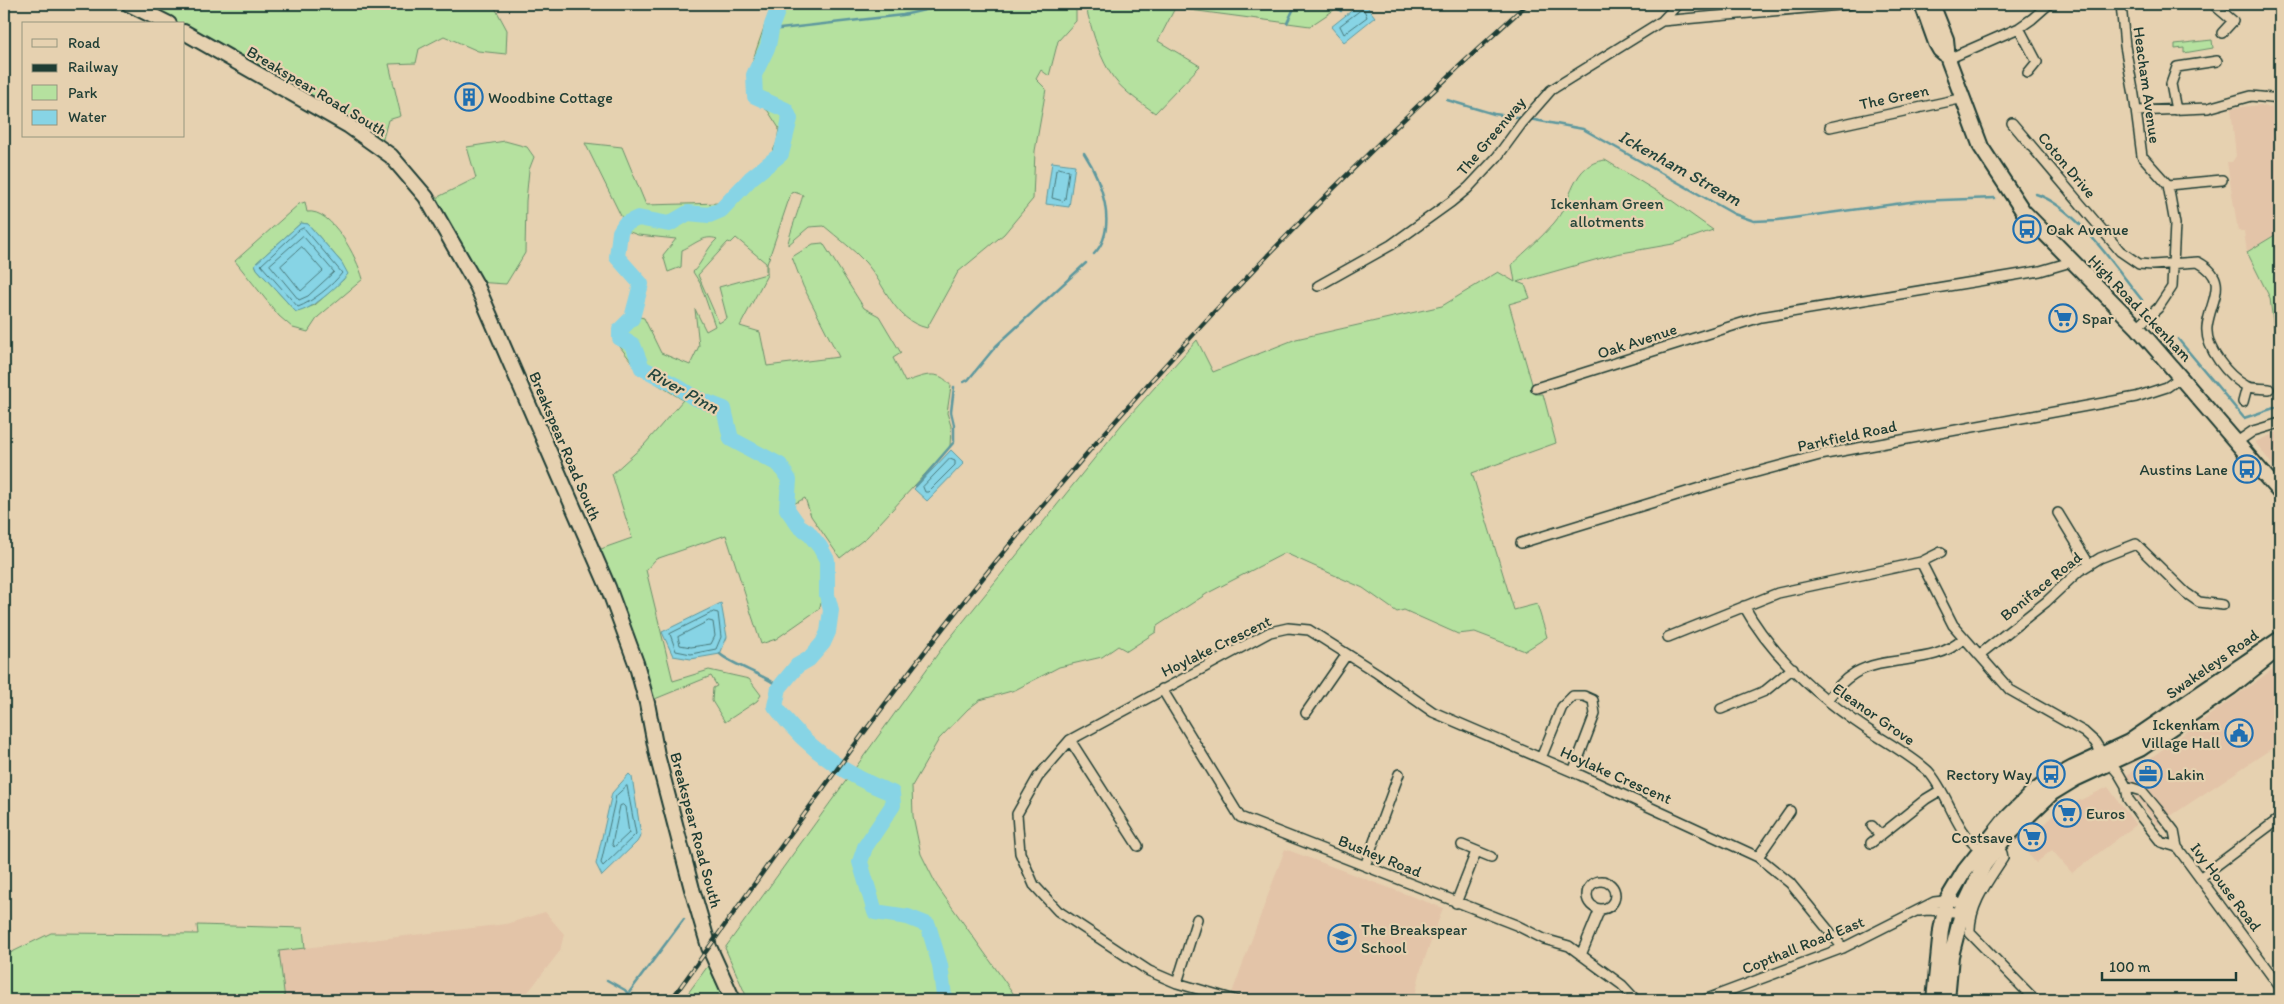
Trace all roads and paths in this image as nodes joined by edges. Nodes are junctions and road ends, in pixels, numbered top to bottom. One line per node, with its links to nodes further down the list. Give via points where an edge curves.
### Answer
1 (129, 4): 10 (main road)
2 (1678, 4): 9 (street, The Greenway)
3 (1922, 4): 14 (main road, High Road Ickenham, via 1936,43)
4 (1932, 4): 14 (main road, High Road Ickenham, via 1946,39)
5 (2049, 4): 11 (street)
6 (2121, 4): 19 (street, Heacham Avenue)
7 (2213, 4): 13 (street, via 2233,21)
8 (1845, 5): 9 (street, The Greenway)
9 (1662, 21): 27 (street, The Greenway, via 1558,83 1528,115 1497,157 1451,202 1391,245)
10 (166, 22)
11 (2019, 28): 14 (street); 16 (street, via 2037,62)
12 (185, 33): 85 (main road, Breakspear Road South, via 349,126 391,156 426,197 477,286 608,587 636,663 692,889 709,947)
13 (2222, 33)
14 (1948, 59): 17 (main road, High Road Ickenham)
15 (2217, 61): 20 (street, via 2178,67 2171,84)
16 (2028, 73)
17 (1964, 98): 22 (street, The Green); 25 (main road, High Road Ickenham, via 1981,147 1998,174 2023,211)
18 (2280, 99): 20 (street, via 2251,96 2208,108)
19 (2136, 110): 20 (street); 24 (street, Heacham Avenue, via 2142,156)
20 (2176, 110)
21 (2012, 123): 26 (street, Coton Drive, via 2120,251 2139,264)
22 (1830, 126)
23 (2222, 180): 24 (street)
24 (2168, 185): 26 (street, via 2175,224)
25 (2071, 262): 28 (main road, High Road Ickenham); 31 (street, Oak Avenue, via 2040,271 1761,317)
26 (2174, 264): 28 (street, via 2172,287 2158,308); 30 (street, Coton Drive, via 2198,262 2211,272 2217,284 2217,296 2207,328 2213,355)
27 (1318, 286)
28 (2137, 327): 29 (main road, High Road Ickenham)
29 (2181, 377): 35 (main road, High Road Ickenham); 38 (street, Parkfield Road, via 2167,387 2136,397 1820,455 1716,483)
30 (2246, 387): 32 (street); 33 (street)
31 (1536, 388)
32 (2269, 389)
33 (2243, 402)
34 (2280, 423): 35 (street, via 2253,431)
35 (2237, 442): 36 (main road, High Road Ickenham)
36 (2280, 494)
37 (2058, 513): 41 (street)
38 (1522, 543)
39 (1941, 552): 40 (street)
40 (1921, 562): 43 (street, via 1796,587); 45 (street, via 1952,625)
41 (2089, 564): 42 (street, Boniface Road, via 2136,544 2186,593 2199,602); 49 (street, Boniface Road)
42 (2223, 605)
43 (1744, 606): 44 (street); 50 (street, Eleanor Grove)
44 (1668, 637)
45 (1963, 639): 49 (street); 52 (street, via 1945,652 1856,672)
46 (2280, 639): 57 (main road, Swakeleys Road)
47 (2280, 645): 57 (main road, Swakeleys Road, via 2231,688 2146,746)
48 (1347, 654): 51 (street, Hoylake Crescent, via 1308,630 1288,628 1270,632); 54 (street); 56 (street, Hoylake Crescent, via 1433,712)
49 (1979, 655): 57 (street, via 2014,694 2088,735)
50 (1793, 668): 52 (street, Eleanor Grove); 53 (street, via 1765,691)
51 (1162, 689): 55 (street, Hoylake Crescent); 74 (street, Bushey Road, via 1240,817)
52 (1827, 700): 61 (street, Eleanor Grove, via 1924,767)
53 (1721, 709)
54 (1306, 713)
55 (1070, 740): 67 (street); 83 (street, Hoylake Crescent, via 1038,777 1017,814 1020,853 1034,885 1058,911 1094,936 1149,971)
56 (1541, 758): 58 (street, Hoylake Crescent); 58 (street, via 1562,707 1573,696 1584,696 1593,700 1595,714)
57 (2108, 759): 60 (street, Ivy House Road); 70 (main road, Swakeleys Road, via 2059,775 2038,789); 79 (main road, Swakeleys Road, via 2052,793 1996,848 1977,876)
58 (1573, 772): 73 (street, Hoylake Crescent)
59 (1398, 774): 74 (street)
60 (2126, 786): 69 (street, via 2142,791 2174,831); 69 (street, Ivy House Road, via 2128,799 2161,842)
61 (1941, 790): 65 (street); 70 (street, Eleanor Grove, via 1968,839)
62 (1790, 811): 73 (street)
63 (2280, 818): 75 (street)
64 (1872, 826): 65 (street)
65 (1880, 835): 66 (street)
66 (1871, 843)
67 (1138, 846)
68 (1462, 846): 71 (street)
69 (2177, 846): 75 (street, Ivy House Road)
70 (1980, 849): 77 (main road, Swakeleys Road, via 1954,886)
71 (1476, 852): 72 (street); 76 (street)
72 (1491, 857)
73 (1758, 857): 81 (street, Hoylake Crescent, via 1790,883)
74 (1365, 866): 76 (street, Bushey Road)
75 (2201, 876): 84 (street, Ivy House Road)
76 (1456, 903): 82 (street, Bushey Road, via 1569,946)
77 (1946, 905): 79 (street, Copthall Road East, via 1956,912); 81 (street, Copthall Road East, via 1912,914); 89 (main road, Swakeleys Road)
78 (1600, 909): 82 (street)
79 (1968, 910): 90 (main road, Swakeleys Road, via 1952,956); 91 (street, via 1970,933)
80 (1198, 919): 83 (street)
81 (1843, 948): 88 (street, Copthall Road East)
82 (1581, 955): 87 (street, Bushey Road, via 1622,985)
83 (1177, 983): 86 (street, Hoylake Crescent)
84 (2280, 987)
85 (733, 1000)
86 (1235, 1000)
87 (1636, 1000)
88 (1704, 1000)
89 (1934, 1000)
90 (1947, 1000)
91 (2035, 1000)

